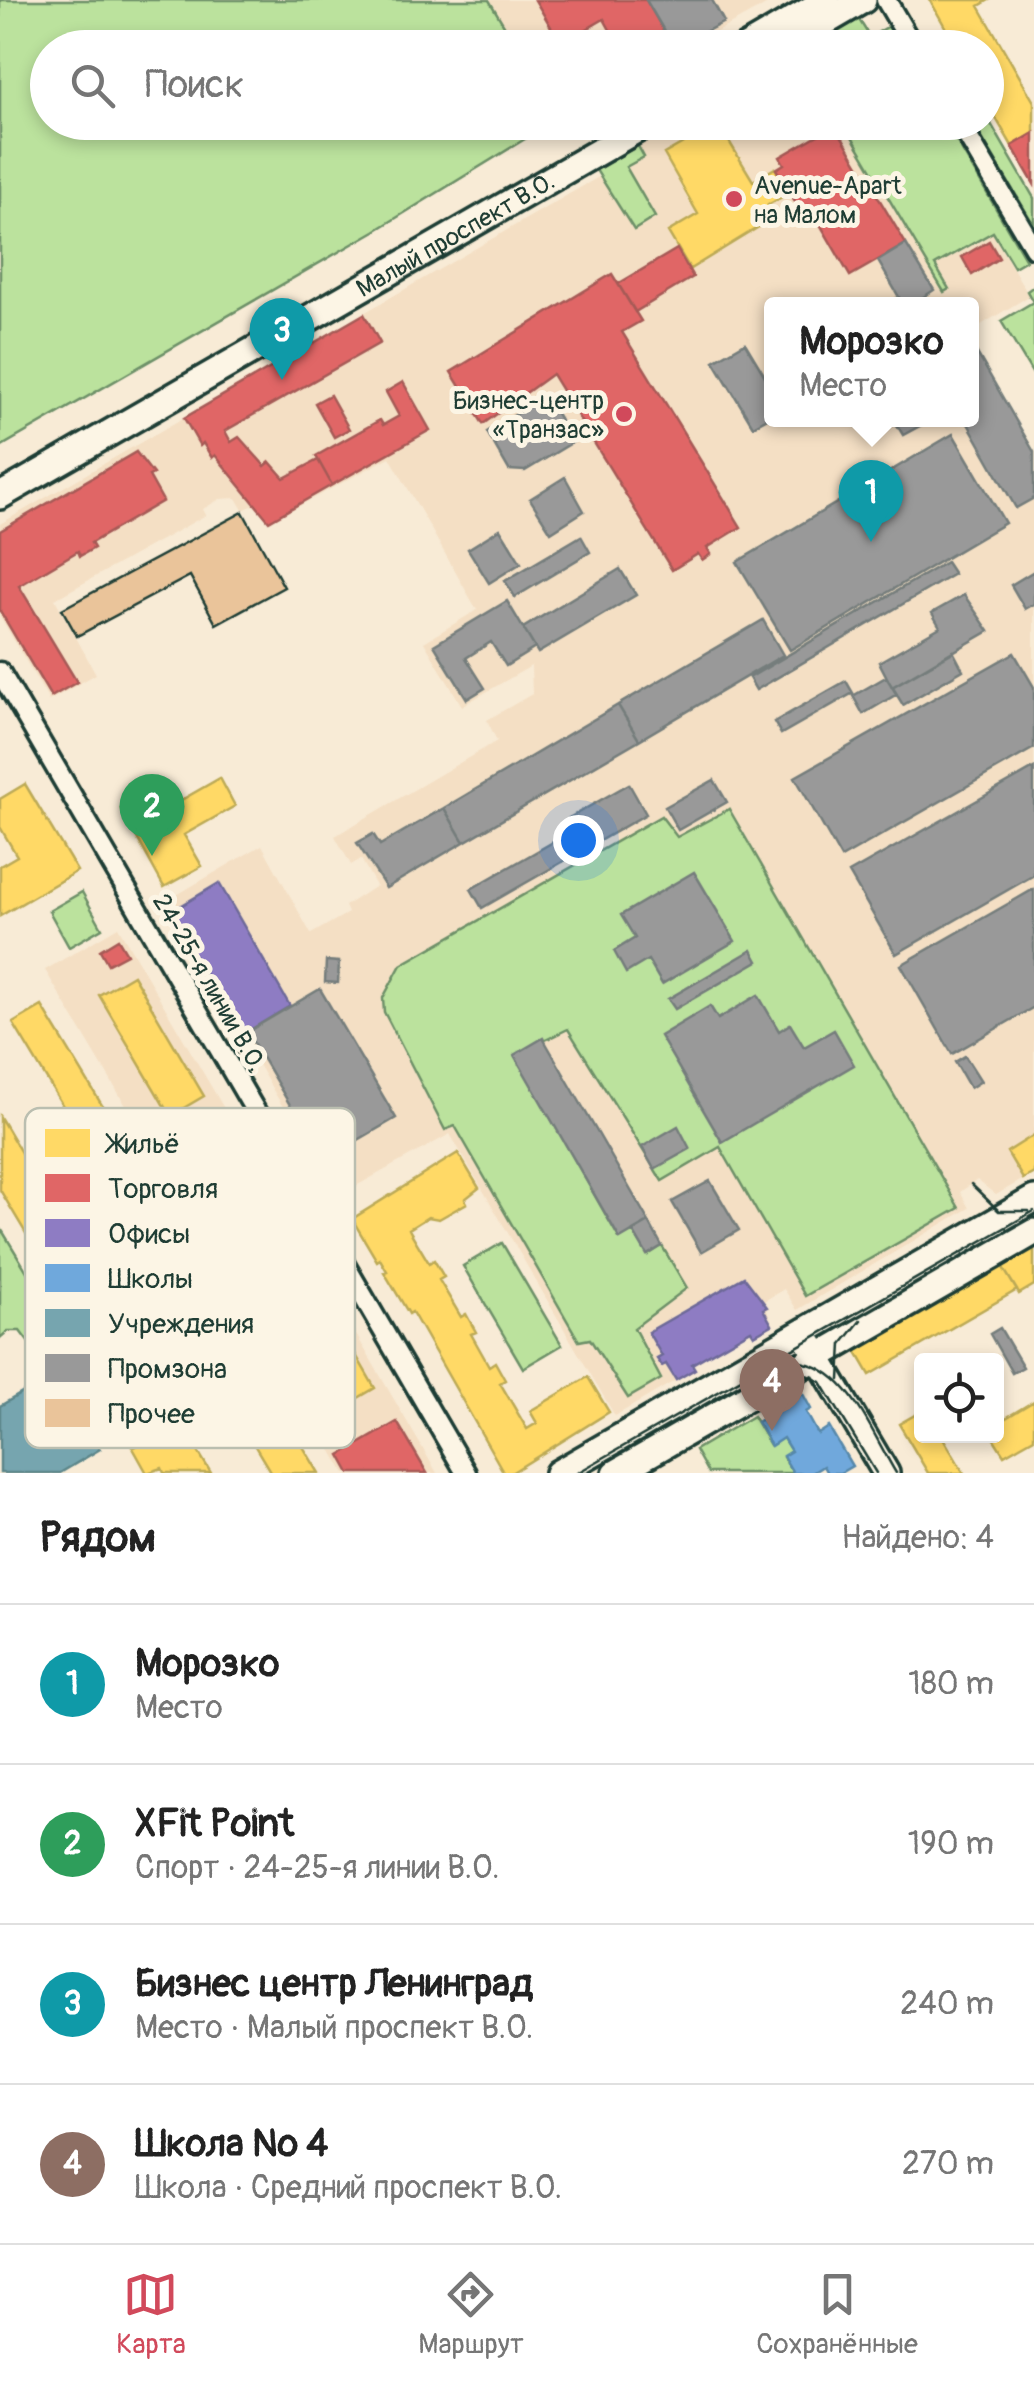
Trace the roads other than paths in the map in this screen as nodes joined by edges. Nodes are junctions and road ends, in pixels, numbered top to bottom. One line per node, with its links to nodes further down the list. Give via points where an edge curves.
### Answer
1 (828, 0): 4 (main road)
2 (863, 0): 5 (main road)
3 (886, 0): 6 (street)
4 (776, 30)
5 (811, 30)
6 (904, 30)
7 (588, 140): 11 (main road, Малый проспект В.О.)
8 (619, 140): 12 (main road, Малый проспект В.О.)
9 (970, 140): 10 (street)
10 (1034, 248)
11 (0, 476)
12 (0, 496)
13 (0, 672): 14 (street, 24-25-я линии В.О.)
14 (254, 1108)
15 (1034, 1199): 18 (main road)
16 (1034, 1232): 19 (main road)
17 (355, 1282): 20 (street, 24-25-я линии В.О.)
18 (802, 1332): 19 (main road); 21 (main road)
19 (817, 1357): 22 (main road); 23 (main road)
20 (466, 1473)
21 (558, 1473)
22 (616, 1473)
23 (886, 1473)

